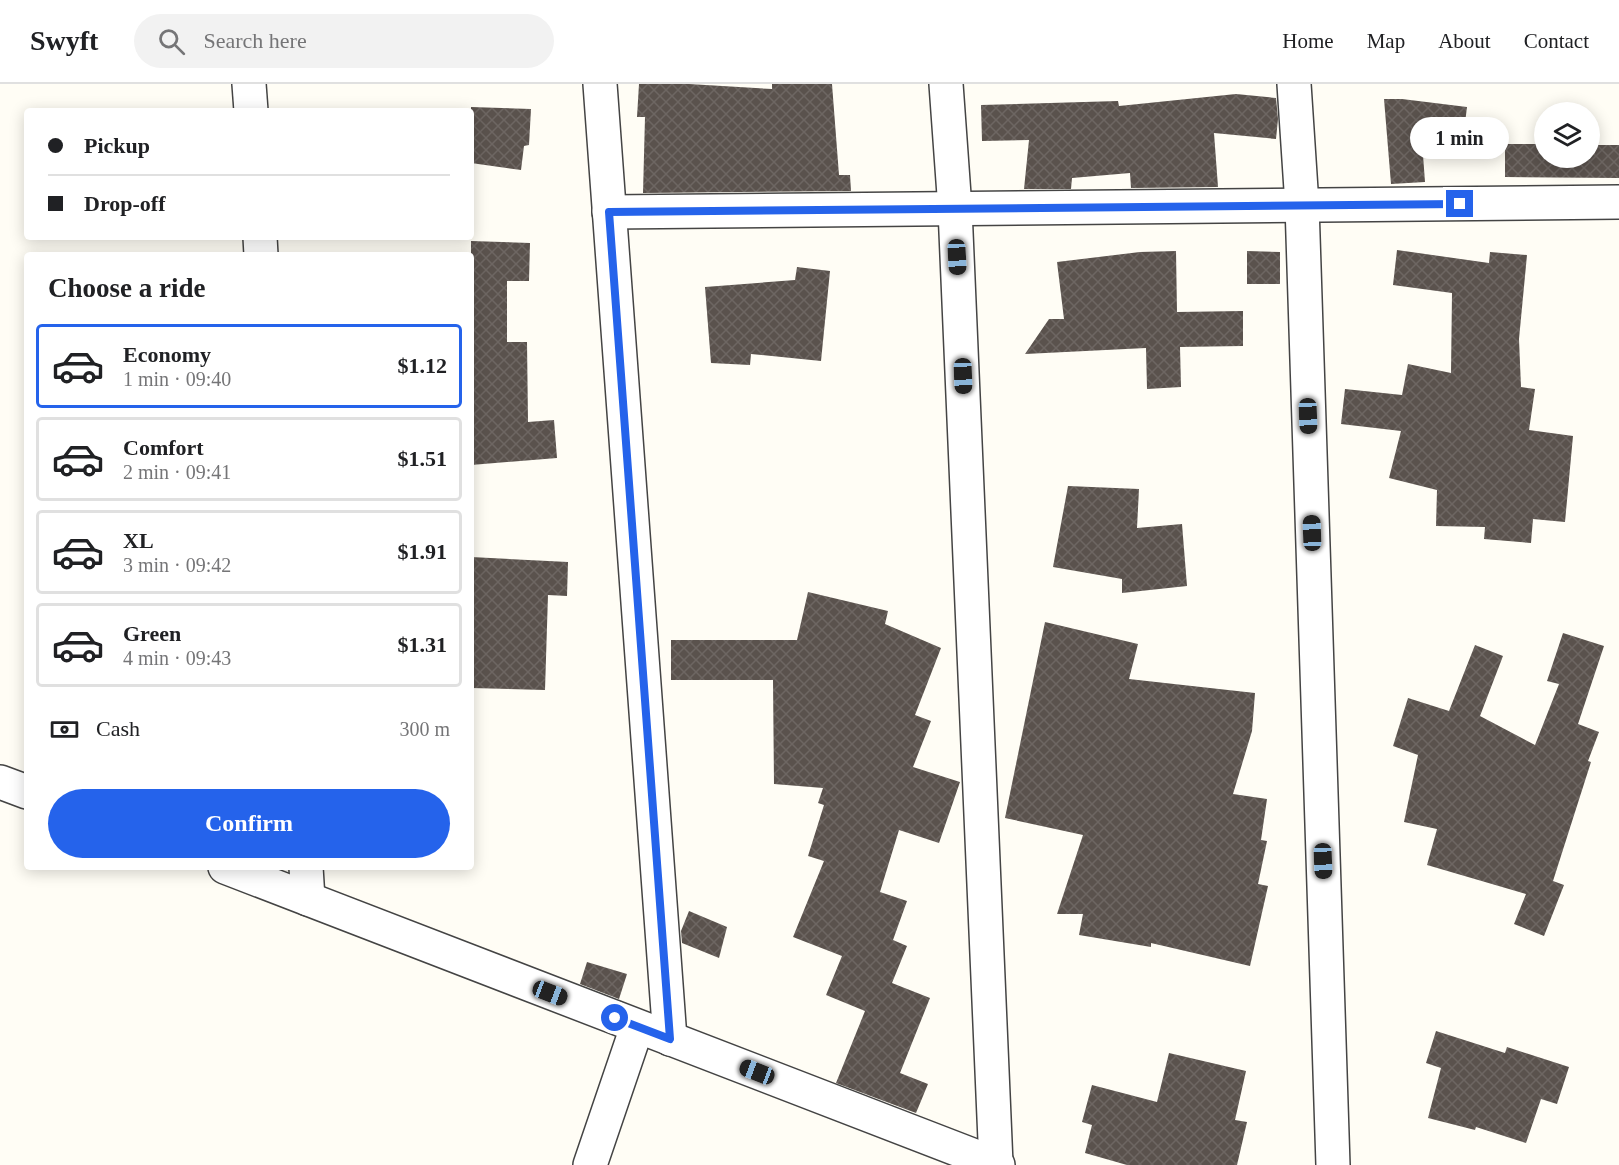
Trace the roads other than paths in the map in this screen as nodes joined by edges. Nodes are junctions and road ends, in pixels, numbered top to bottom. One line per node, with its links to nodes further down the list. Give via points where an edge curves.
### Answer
1 (249, 84): 5 (street)
2 (600, 84): 9 (street)
3 (946, 84): 8 (street)
4 (1294, 84): 7 (street)
5 (250, 108)
6 (1619, 202): 7 (street)
7 (1302, 205): 8 (street); 18 (street)
8 (956, 209): 9 (street); 16 (street)
9 (609, 212): 15 (street)
10 (0, 782): 11 (street)
11 (24, 791)
12 (240, 870): 13 (street)
13 (307, 883): 14 (street)
14 (638, 1027): 15 (street); 17 (street)
15 (670, 1039): 16 (street)
16 (986, 1163)
17 (590, 1165)
18 (1333, 1165)

